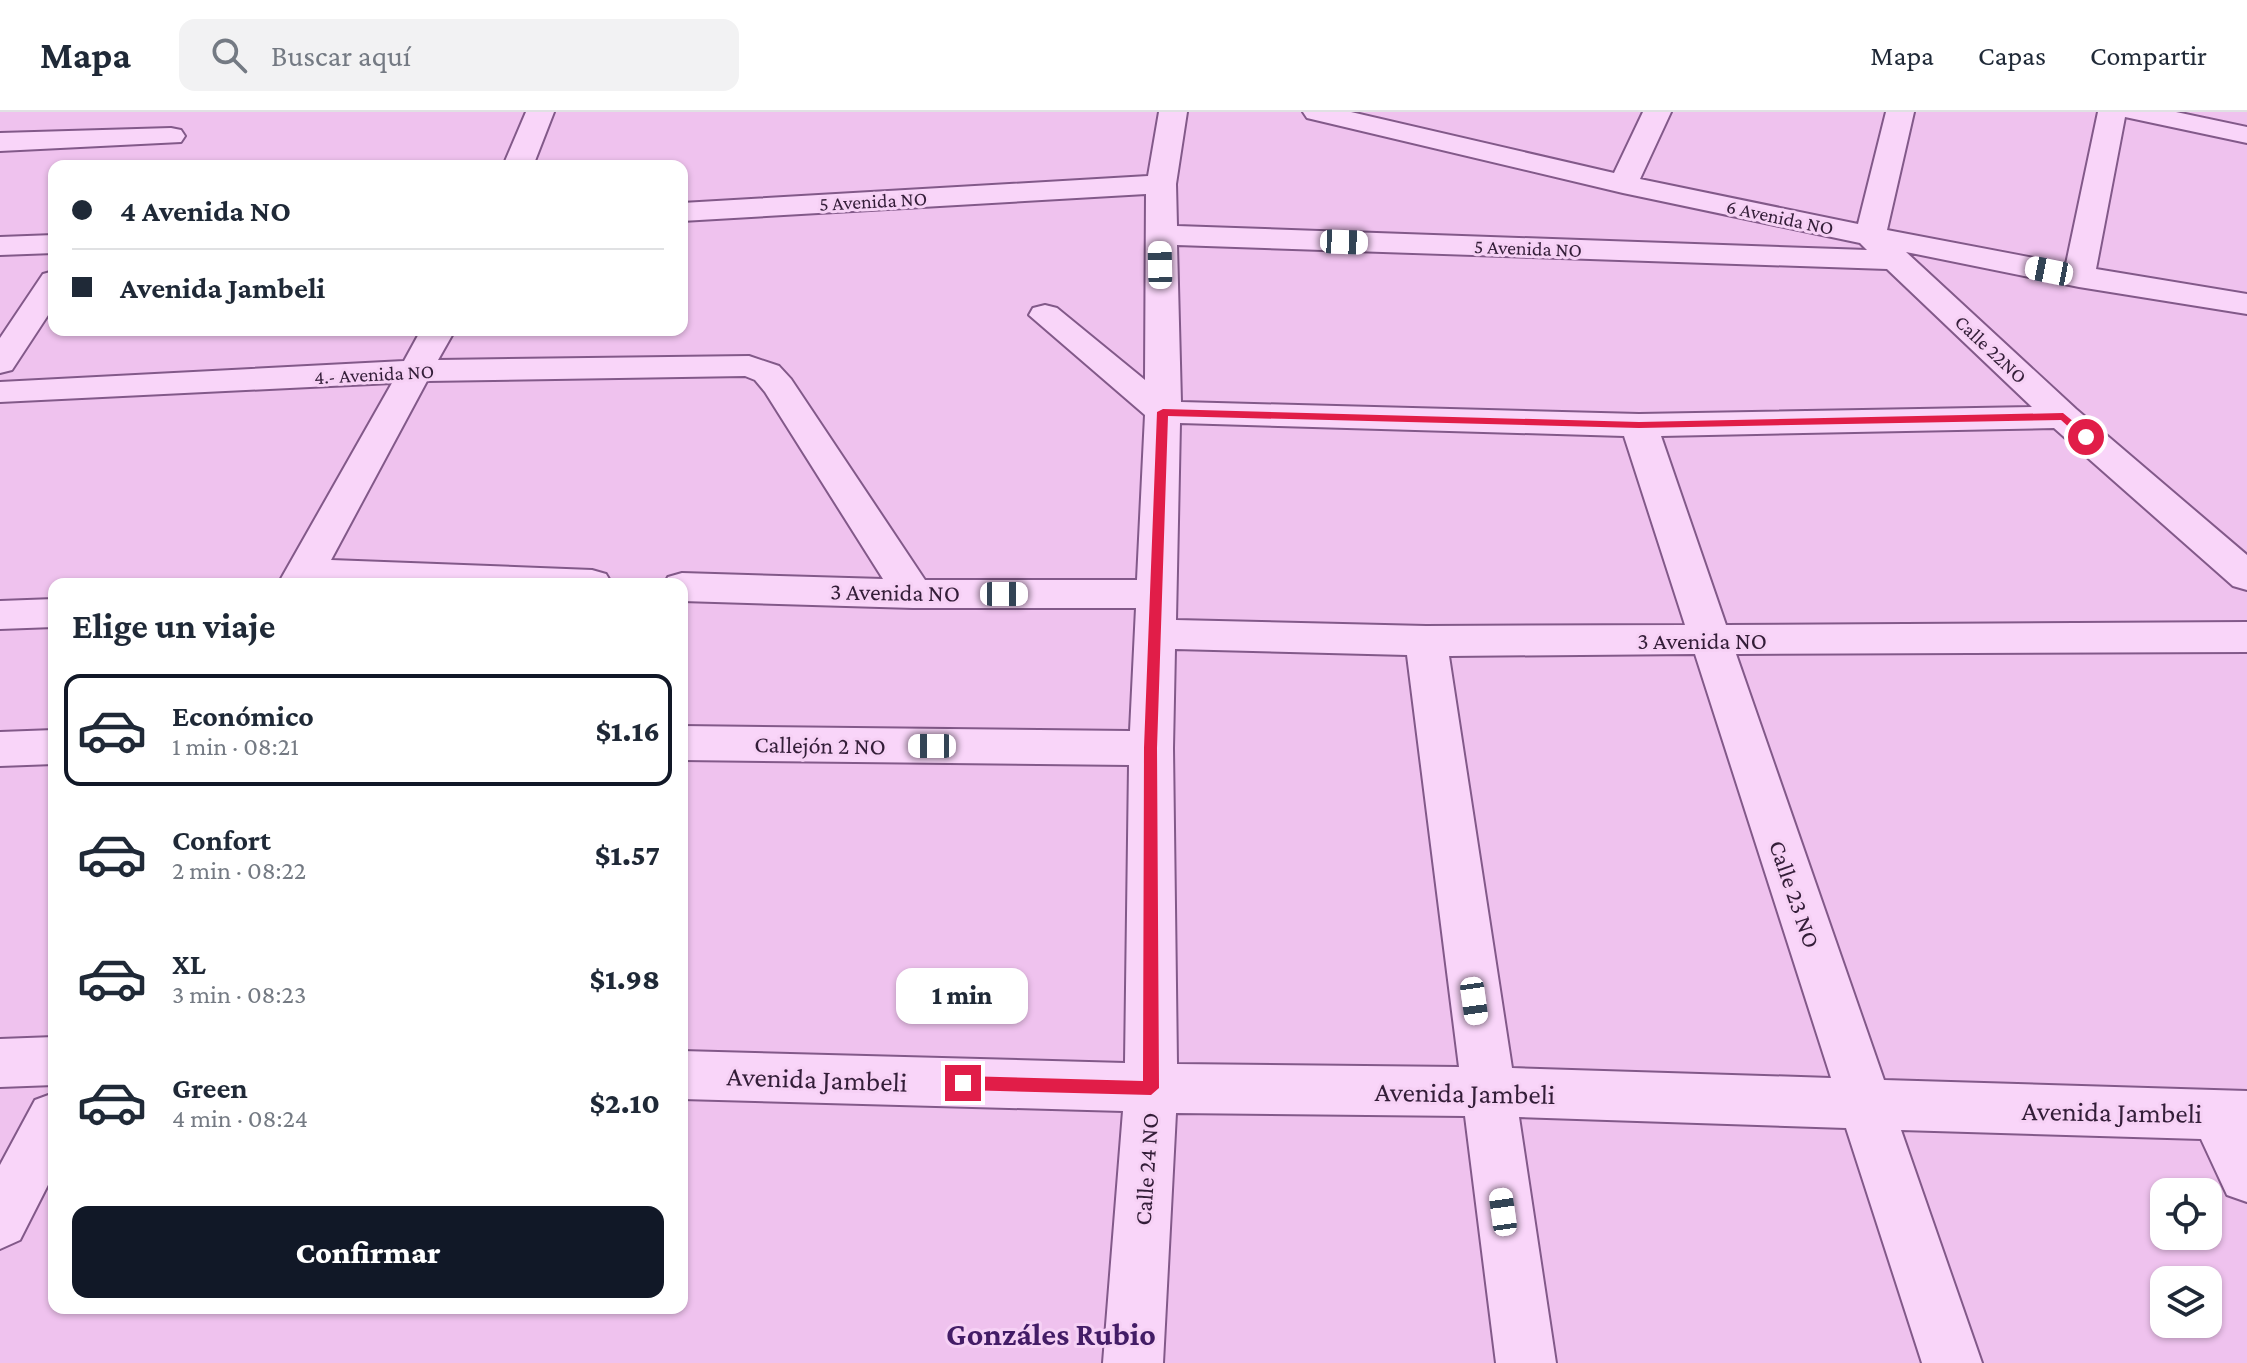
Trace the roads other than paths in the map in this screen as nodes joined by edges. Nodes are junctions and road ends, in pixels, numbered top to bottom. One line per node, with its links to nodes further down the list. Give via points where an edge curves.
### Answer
1 (540, 112): 12 (street)
2 (1173, 112): 13 (street, Calle 24 NO)
3 (1317, 112): 8 (street, 6 Avenida NO)
4 (1657, 112): 14 (street)
5 (1900, 112): 17 (street)
6 (2112, 112): 21 (street)
7 (2135, 112): 9 (street)
8 (1400, 121): 14 (street, 6 Avenida NO)
9 (2247, 135)
10 (0, 142): 11 (street, via 171,136)
11 (150, 160)
12 (520, 160)
13 (1161, 184): 15 (street, 5 Avenida NO); 16 (street, Calle 24 NO)
14 (1623, 184): 17 (street, 6 Avenida NO)
15 (688, 212)
16 (1160, 235): 20 (street, 5 Avenida NO); 29 (street, Calle 24 NO)
17 (1870, 236): 20 (street, Calle 22NO); 21 (street, 6 Avenida NO)
18 (48, 244): 19 (street)
19 (0, 246)
20 (1897, 260): 30 (street, Calle 22NO)
21 (2079, 277): 23 (street, 6 Avenida NO)
22 (48, 290): 26 (street)
23 (2247, 304)
24 (1045, 315): 29 (street)
25 (435, 336): 27 (street)
26 (0, 363)
27 (416, 371): 28 (street, 4.- Avenida NO); 33 (street); 36 (street, 4.- Avenida NO, via 749,366 767,373)
28 (0, 392)
29 (1163, 412): 31 (street); 38 (street, Calle 24 NO)
30 (2063, 417): 31 (street); 32 (street, Calle 22NO)
31 (1639, 425): 41 (street, Calle 23 NO)
32 (2247, 576)
33 (302, 578): 34 (street)
34 (395, 578)
35 (688, 587): 36 (street, 3 Avenida NO)
36 (913, 594): 38 (street, 3 Avenida NO)
37 (48, 613): 39 (street)
38 (1157, 614): 42 (street, 3 Avenida NO); 45 (street, Calle 24 NO)
39 (0, 615)
40 (2247, 637): 41 (street, 3 Avenida NO)
41 (1710, 640): 42 (street, 3 Avenida NO); 52 (street, Calle 23 NO)
42 (1426, 641): 51 (street)
43 (688, 743): 45 (street, Callejón 2 NO)
44 (48, 747): 46 (street)
45 (1151, 748): 50 (street, Calle 24 NO)
46 (0, 749)
47 (48, 1061): 48 (street)
48 (0, 1063)
49 (688, 1075): 50 (street, Avenida Jambeli)
50 (1151, 1088): 51 (street, Avenida Jambeli); 57 (street, Calle 24 NO)
51 (1486, 1092): 52 (street, Avenida Jambeli); 58 (street)
52 (1866, 1106): 53 (street, Avenida Jambeli); 59 (street, Calle 23 NO)
53 (2232, 1115): 55 (street)
54 (48, 1129): 56 (street)
55 (2247, 1176)
56 (0, 1221)
57 (1133, 1363)
58 (1526, 1363)
59 (1952, 1363)

